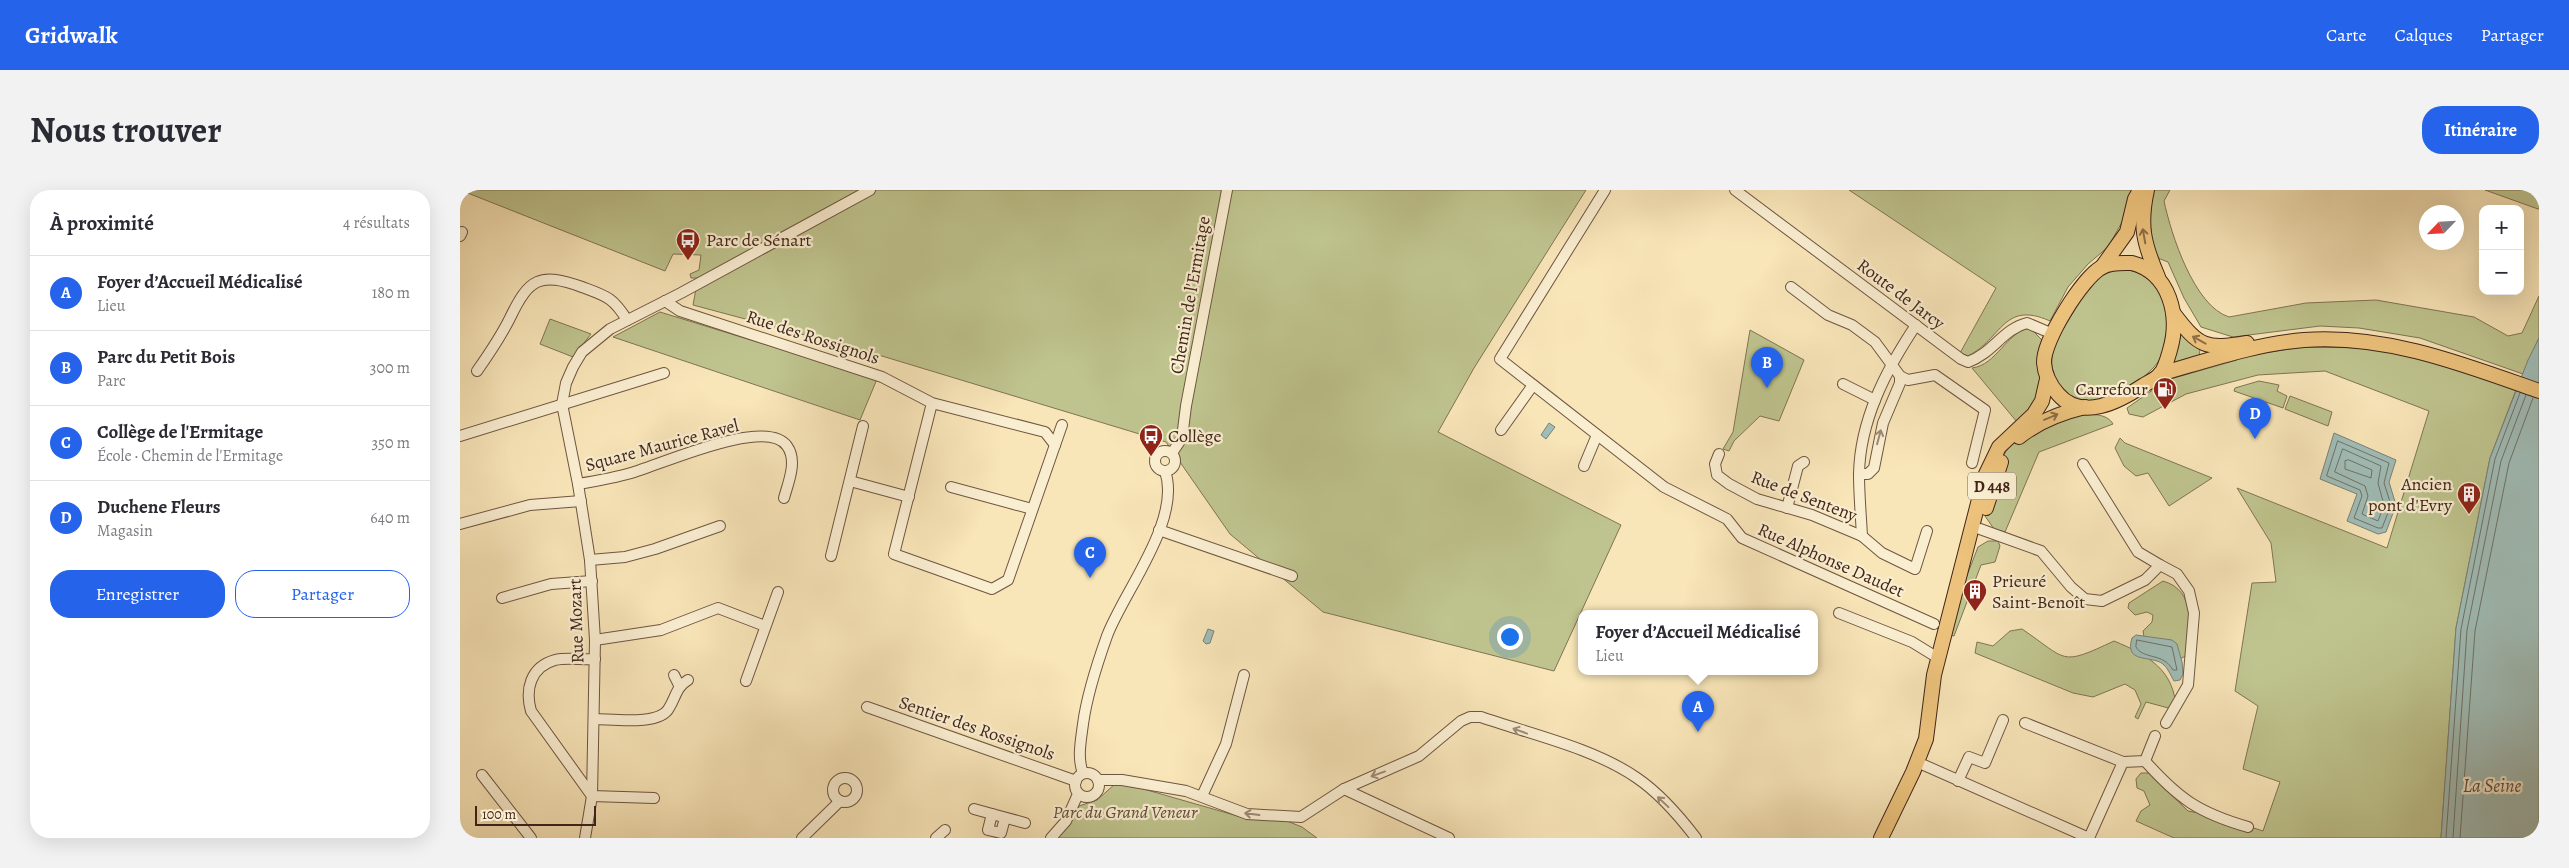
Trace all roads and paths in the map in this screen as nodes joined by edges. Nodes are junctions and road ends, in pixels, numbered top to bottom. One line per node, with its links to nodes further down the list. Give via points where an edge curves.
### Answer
1 (870, 190): 10 (street)
2 (1226, 190): 38 (street, Chemin de l'Ermitage, via 1182,438)
3 (1605, 190): 25 (street, Rue Alphonse Daudet, via 1500,359)
4 (1735, 190): 15 (street, Route de Jarcy)
5 (2140, 190): 7 (main road, via 2127,232)
6 (2147, 190): 8 (main road, one-way to 6, via 2142,234)
7 (2102, 267): 8 (main road, via 2132,263 2143,266); 16 (main road, via 2090,276)
8 (2159, 280): 13 (main road)
9 (1791, 287): 17 (street, via 1828,315 1852,325 1875,342)
10 (681, 293): 11 (street); 12 (street)
11 (665, 301): 12 (street, Rue des Rossignols); 14 (street)
12 (680, 311): 29 (street, Rue des Rossignols, via 882,377)
13 (2174, 314): 18 (main road, one-way to 13, via 2431,348 2388,338 2304,334 2216,346 2194,338); 21 (main road, via 2173,339)
14 (627, 320): 19 (street, via 617,303 606,296 558,278 545,279 518,298); 30 (street, via 595,339 582,352 566,383)
15 (1916, 325): 16 (street, Route de Jarcy, via 1955,356 1968,362 1985,355 2006,334 2021,325 2035,324); 17 (street)
16 (2053, 334): 23 (main road, via 2044,363)
17 (1891, 364): 22 (street); 28 (street)
18 (2486, 369): 21 (main road, via 2388,344 2304,340 2250,350); 26 (main road); 27 (main road)
19 (477, 371)
20 (664, 372): 30 (street)
21 (2160, 374): 31 (main road, via 2114,402 2094,408)
22 (1900, 376): 41 (street, via 1908,380 1935,375 1986,410); 45 (street, one-way to 22, via 1868,474 1874,468 1878,443)
23 (2047, 378): 31 (main road, via 2060,397); 67 (main road, D 448, via 2042,402 2034,414 1999,447 1985,476)
24 (1843, 384): 28 (street)
25 (1533, 385): 34 (street); 35 (street, Rue Alphonse Daudet)
26 (2539, 385)
27 (2539, 391)
28 (1875, 400): 45 (street, via 1863,440)
29 (932, 403): 37 (street, Rue des Rossignols, via 1045,432); 49 (street)
30 (562, 404): 36 (street); 47 (street, Rue Mozart)
31 (2085, 407): 56 (main road, D 448, one-way to 31, via 2004,454 2020,436 2040,422)
32 (1062, 425): 37 (street)
33 (863, 426): 46 (street)
34 (1502, 430)
35 (1597, 435): 43 (street); 69 (street, Rue Alphonse Daudet, via 1664,487 1728,519 1742,538)
36 (460, 436)
37 (1055, 445): 53 (street)
38 (1172, 453): 44 (street, via 1174,466); 44 (street, via 1164,451 1156,457 1157,467)
39 (1719, 454): 52 (street, Rue de Senteny, via 1715,464 1718,475 1757,499)
40 (1804, 462): 52 (street, via 1798,466)
41 (1972, 463)
42 (2083, 464): 62 (street, via 2138,552)
43 (1584, 466)
44 (1165, 471): 57 (street, via 1169,490)
45 (1860, 474): 59 (street)
46 (850, 481): 49 (street); 60 (street)
47 (578, 484): 50 (street, Square Maurice Ravel, via 632,473 688,452 763,436 777,438 787,445 791,455 792,468); 51 (street, Rue Mozart)
48 (950, 487): 53 (street)
49 (908, 497): 53 (street, via 894,554 992,589 1008,580)
50 (784, 498)
51 (581, 500): 54 (street, via 530,505); 61 (street, Rue Mozart)
52 (1787, 508): 59 (street, Rue de Senteny)
53 (1032, 509)
54 (460, 524)
55 (720, 526): 61 (street, via 625,557)
56 (1980, 529): 62 (street, via 2041,551 2085,599 2102,601 2145,580); 67 (main road, D 448)
57 (1159, 530): 63 (street); 86 (street, via 1145,565 1107,636 1086,701 1080,757)
58 (1927, 530): 59 (street, Rue de Senteny, via 1915,569 1882,553)
59 (1862, 536)
60 (831, 556)
61 (590, 560): 64 (street, Rue Mozart)
62 (2160, 565): 81 (street, via 2177,574 2189,591 2194,613 2188,685)
63 (1292, 576)
64 (592, 581): 66 (street, via 551,584); 71 (street, Rue Mozart)
65 (778, 592): 70 (street)
66 (502, 598)
67 (1952, 608): 72 (main road, D 448)
68 (1839, 613): 72 (street, via 1912,642)
69 (1934, 624)
70 (765, 626): 71 (street, via 718,608 660,630); 76 (street)
71 (595, 640): 73 (street, Rue Mozart)
72 (1938, 658): 83 (main road, D 448, via 1926,739)
73 (595, 659): 78 (street, Rue Mozart); 93 (street, via 555,660 542,666 533,676 527,697 530,711)
74 (674, 675): 78 (street, via 684,682 661,716 652,719)
75 (1244, 675): 94 (street, via 1226,744)
76 (746, 681)
77 (867, 707): 89 (street, Sentier des Rossignols)
78 (594, 719): 93 (street, Rue Mozart)
79 (2003, 720): 90 (street, via 1985,763 1969,757)
80 (2025, 722): 84 (street)
81 (2166, 723)
82 (2155, 736): 85 (street)
83 (1917, 762): 90 (street); 111 (main road, D 448)
84 (2123, 762): 85 (street); 112 (street)
85 (2145, 762): 101 (street, via 2168,787 2194,807)
86 (1083, 773): 88 (street); 89 (street)
87 (482, 775): 104 (street)
88 (1098, 780): 92 (street, via 1099,790 1092,797); 94 (street, via 1122,780)
89 (1076, 781): 92 (street)
90 (1958, 781): 112 (street)
91 (1344, 789): 94 (street, one-way to 94, via 1301,816 1247,814); 109 (street); 110 (street, one-way to 91, via 1681,818 1637,778 1584,751 1481,717 1461,721 1410,761)
92 (1078, 794): 108 (street, via 1066,821)
93 (592, 796): 95 (street); 105 (street, Rue Mozart)
94 (1202, 796)
95 (654, 798)
96 (840, 801): 106 (street)
97 (974, 809): 98 (street)
98 (992, 814): 99 (street); 103 (street)
99 (1005, 818): 100 (street); 103 (street, via 1001,833)
100 (1025, 823)
101 (2248, 827)
102 (945, 830): 107 (street)
103 (985, 834)
104 (531, 838)
105 (585, 838)
106 (802, 838)
107 (936, 838)
108 (1051, 838)
109 (1449, 838)
110 (1696, 838)
111 (1880, 838)
112 (2089, 838)

